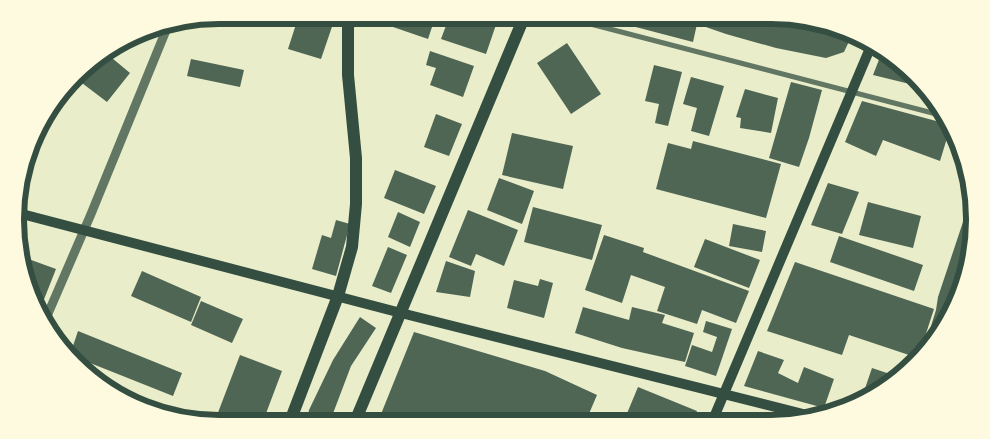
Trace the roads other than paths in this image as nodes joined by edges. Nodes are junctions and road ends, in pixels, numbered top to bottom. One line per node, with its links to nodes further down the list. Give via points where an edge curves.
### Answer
1 (349, 24): 10 (main road, via 348,75 356,158 356,204 352,247)
2 (521, 24): 11 (main road)
3 (591, 24): 6 (street)
4 (166, 31): 9 (street)
5 (869, 51): 6 (main road)
6 (852, 92): 7 (street); 13 (main road)
7 (935, 114)
8 (24, 216): 9 (main road)
9 (84, 231): 10 (main road); 12 (street)
10 (338, 296): 11 (main road); 15 (main road)
11 (401, 313): 13 (main road); 16 (main road)
12 (48, 314)
13 (724, 394): 14 (main road); 17 (main road)
14 (800, 413)
15 (292, 415)
16 (358, 415)
17 (715, 415)

